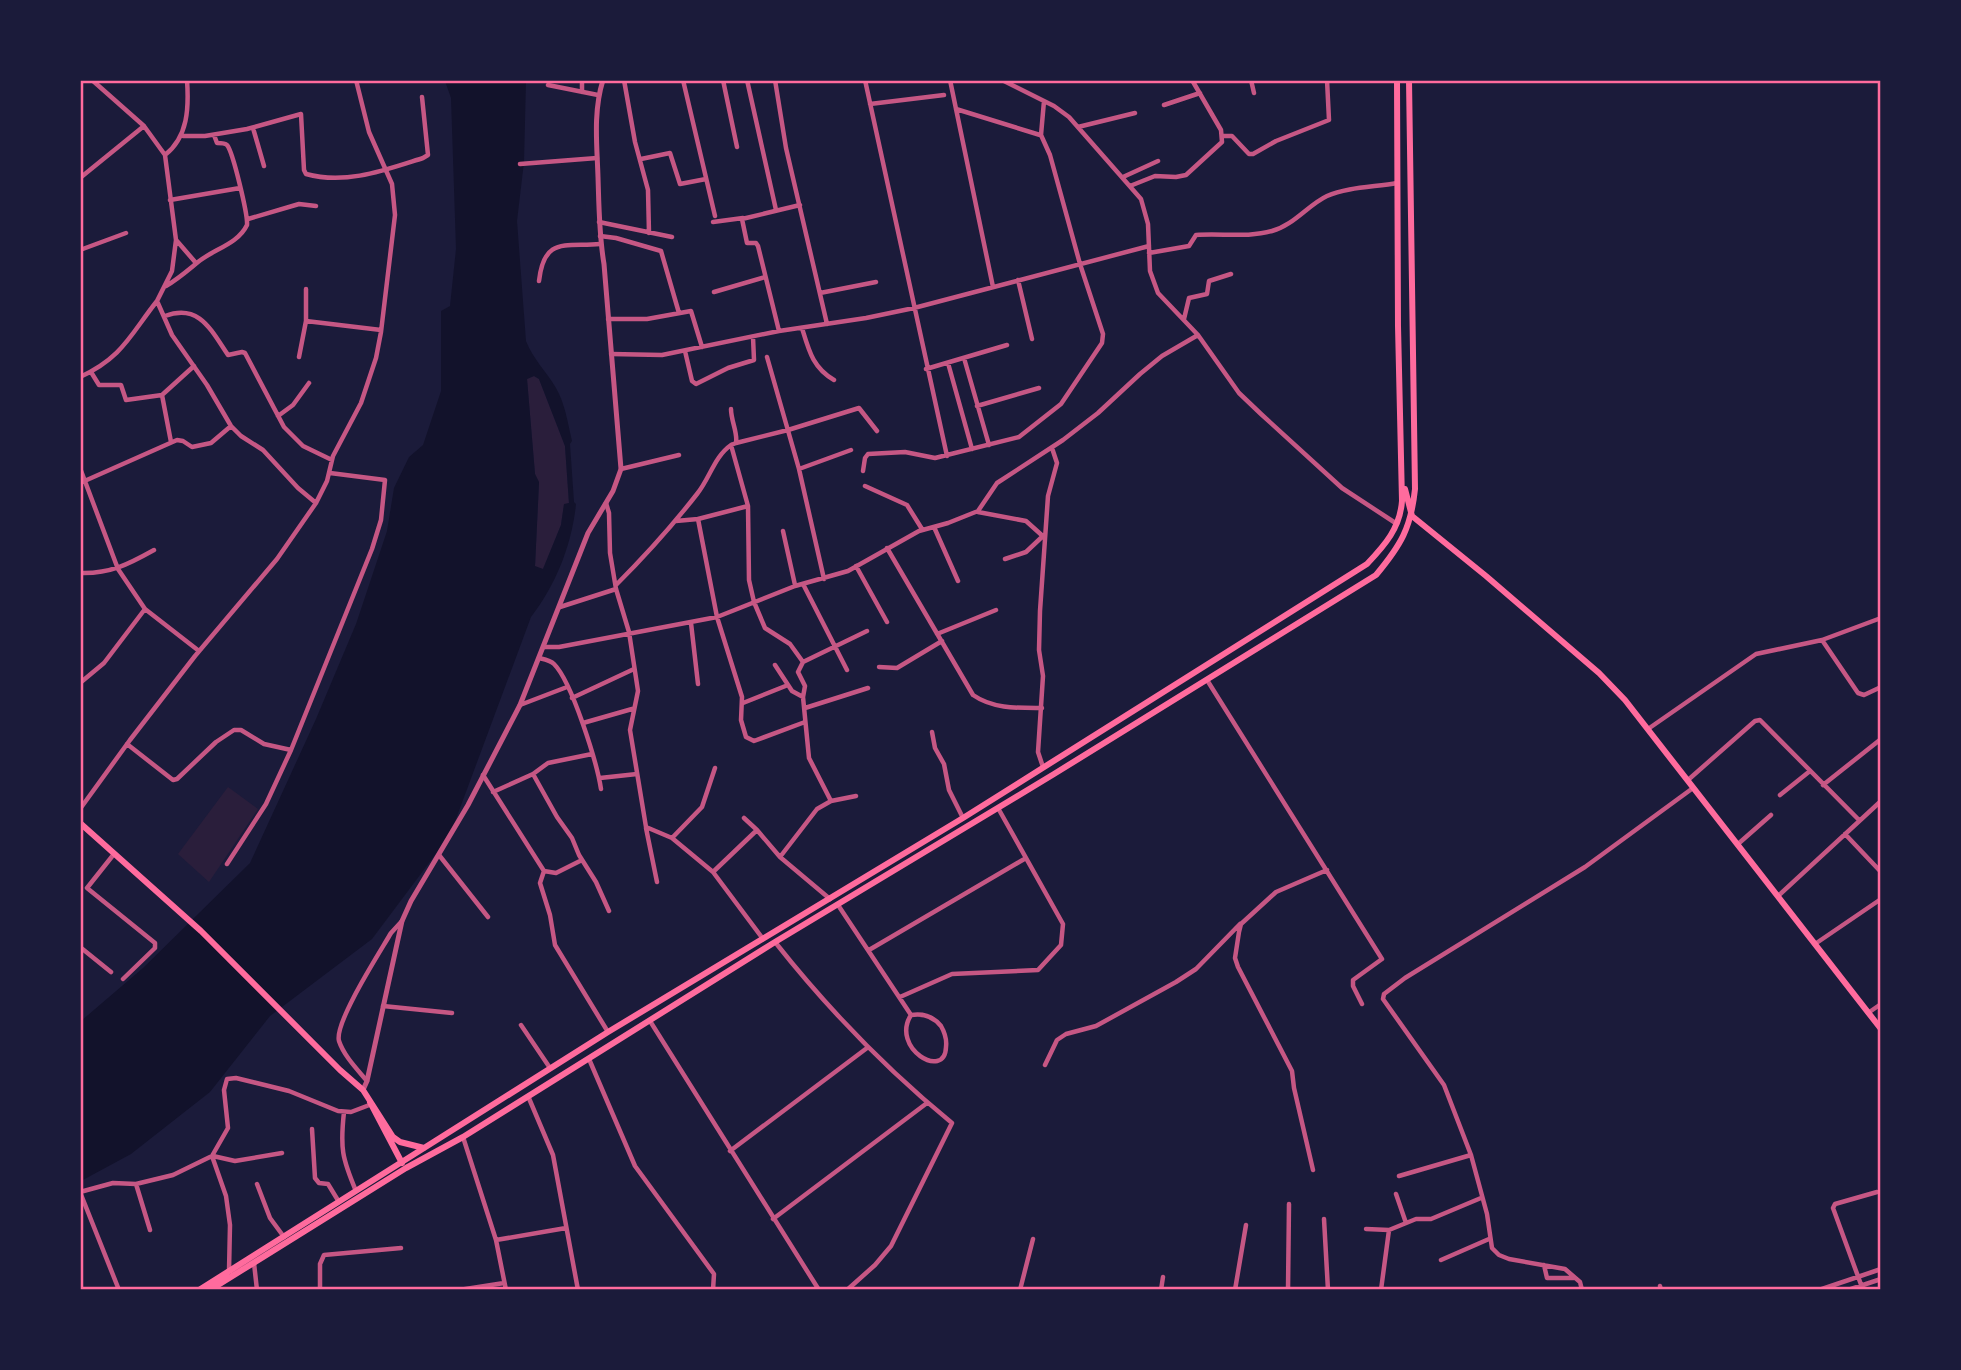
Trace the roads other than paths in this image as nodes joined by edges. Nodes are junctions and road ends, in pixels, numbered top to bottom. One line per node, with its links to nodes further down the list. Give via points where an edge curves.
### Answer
1 (92, 80): 31 (street)
2 (187, 80): 36 (street)
3 (356, 80): 45 (street, via 371,139)
4 (582, 80): 20 (street)
5 (603, 80): 23 (street)
6 (624, 80): 41 (street)
7 (683, 80): 48 (street)
8 (723, 80): 38 (street)
9 (747, 80): 55 (street)
10 (775, 80): 53 (street)
11 (865, 80): 27 (street)
12 (950, 80): 29 (street)
13 (1002, 80): 26 (street)
14 (1192, 80): 21 (street)
15 (1251, 80): 22 (street)
16 (1327, 80): 37 (street, via 1329,120 1253,155 1232,136)
17 (1397, 80): 49 (main road)
18 (1409, 80): 100 (main road)
19 (548, 85): 20 (street)
20 (582, 92): 23 (street)
21 (1200, 93): 28 (street); 37 (street)
22 (1254, 93)
23 (598, 94): 40 (street)
24 (944, 95): 27 (street)
25 (422, 97): 45 (street, via 428,155)
26 (1044, 101): 32 (street); 35 (street)
27 (870, 104): 83 (street)
28 (1164, 105)
29 (956, 109): 35 (street); 78 (street)
30 (1135, 113): 32 (street)
31 (144, 126): 39 (street); 47 (street)
32 (1079, 127): 46 (street)
33 (253, 128): 34 (street); 44 (street); 45 (street, via 301,114 304,170 309,175 343,178)
34 (214, 135): 36 (street); 51 (street, via 217,142 228,146)
35 (1041, 135): 71 (street)
36 (182, 136): 39 (street)
37 (1223, 136): 50 (street, via 1186,175 1155,176)
38 (737, 147)
39 (165, 155): 52 (street)
40 (597, 158): 43 (street); 59 (street)
41 (640, 159): 48 (street, via 670,153 680,184); 62 (street, via 648,190)
42 (1158, 161): 46 (street)
43 (520, 164)
44 (264, 166)
45 (386, 170): 91 (street, via 396,215)
46 (1123, 177): 50 (street)
47 (80, 178)
48 (706, 178): 56 (street)
49 (1398, 183): 69 (street, via 1326,197 1276,230 1196,235 1189,246); 103 (main road)
50 (1130, 186): 67 (street, via 1146,211)
51 (240, 188): 52 (street); 58 (street)
52 (170, 200): 65 (street)
53 (800, 205): 55 (street); 81 (street)
54 (316, 206): 58 (street, via 299,204)
55 (776, 210): 57 (street)
56 (715, 216)
57 (743, 218): 60 (street); 73 (street, via 747,243 757,244)
58 (247, 219): 70 (street, via 242,234)
59 (599, 222): 62 (street); 63 (street)
60 (713, 222)
61 (126, 233): 68 (street)
62 (649, 233): 64 (street)
63 (599, 236): 66 (street); 84 (street, via 661,251)
64 (672, 237)
65 (176, 240): 70 (street); 77 (street, via 172,271)
66 (600, 244): 75 (street, via 552,248 544,256); 86 (street)
67 (1149, 246): 69 (street); 71 (street)
68 (80, 250)
69 (1149, 253): 87 (street, via 1158,293)
70 (196, 263): 77 (street)
71 (1080, 264): 74 (street); 122 (street, via 1102,342 1061,404 1019,437)
72 (1231, 275): 87 (street, via 1210,280 1207,294 1189,298)
73 (765, 277): 80 (street); 92 (street)
74 (1018, 280): 78 (street); 95 (street)
75 (539, 281)
76 (876, 282): 81 (street)
77 (164, 287): 82 (street)
78 (993, 287): 83 (street)
79 (306, 289): 88 (street)
80 (714, 292)
81 (820, 293): 89 (street)
82 (157, 300): 85 (street); 108 (street, via 126,345)
83 (914, 308): 89 (street); 107 (street)
84 (679, 313): 86 (street); 97 (street, via 693,312)
85 (165, 316): 106 (street); 116 (street, via 182,311 194,315 210,328 228,355 245,353)
86 (607, 319): 99 (street)
87 (1184, 320): 93 (street)
88 (306, 321): 91 (street); 101 (street)
89 (827, 324): 90 (street)
90 (802, 328): 92 (street); 110 (street, via 812,361)
91 (381, 330): 128 (street, via 361,403)
92 (779, 331): 94 (street)
93 (1198, 335): 123 (street, via 1140,373); 144 (street, via 1239,393 1289,442 1357,500)
94 (753, 337): 97 (street); 98 (street, via 754,360 696,384 692,384)
95 (1032, 339)
96 (1007, 345): 104 (street)
97 (702, 347): 98 (street)
98 (685, 351): 99 (street)
99 (611, 354): 130 (street)
100 (1413, 356): 103 (main road); 141 (main road)
101 (299, 357)
102 (768, 357): 118 (street)
103 (1399, 357): 134 (main road)
104 (964, 358): 105 (street); 114 (street)
105 (948, 363): 107 (street); 124 (street)
106 (194, 366): 113 (street); 117 (street)
107 (926, 369): 127 (street)
108 (91, 372): 109 (street); 113 (street, via 99,386 121,385 125,400)
109 (80, 377)
110 (834, 380)
111 (309, 383): 116 (street)
112 (1039, 388): 114 (street)
113 (162, 395): 120 (street)
114 (977, 406): 122 (street)
115 (731, 409): 121 (street)
116 (278, 416): 128 (street, via 303,446)
117 (231, 426): 120 (street, via 204,445); 137 (street)
118 (788, 430): 119 (street, via 859,408); 121 (street); 131 (street)
119 (877, 431)
120 (171, 442): 135 (street)
121 (734, 444): 139 (street); 143 (street, via 721,453)
122 (989, 445): 124 (street)
123 (1052, 448): 140 (street, via 998,483); 148 (street, via 1058,463 1048,496)
124 (972, 449): 127 (street)
125 (852, 450): 131 (street)
126 (679, 455): 130 (street)
127 (947, 456): 132 (street, via 871,453 865,457)
128 (332, 460): 133 (street)
129 (80, 468): 135 (street)
130 (621, 469): 138 (street)
131 (799, 470): 155 (street)
132 (863, 471)
133 (330, 473): 137 (street); 203 (street, via 385,480 386,486 372,549)
134 (1402, 480): 141 (main road); 144 (main road)
135 (82, 483): 153 (street)
136 (865, 486): 146 (street, via 907,505)
137 (316, 502): 175 (street, via 277,559)
138 (607, 503): 159 (street); 161 (street, via 588,533)
139 (748, 506): 142 (street); 160 (street, via 749,580)
140 (978, 512): 145 (street); 148 (street, via 1026,521)
141 (1412, 516): 183 (main road, via 1376,575); 199 (main road, via 1600,673)
142 (698, 519): 143 (street); 164 (street)
143 (676, 521): 159 (street)
144 (1397, 524): 179 (main road, via 1367,564)
145 (934, 527): 146 (street); 156 (street)
146 (922, 529): 149 (street)
147 (783, 531): 158 (street)
148 (1044, 537): 151 (street, via 1026,552); 195 (street)
149 (887, 548): 152 (street); 170 (street)
150 (155, 550): 153 (street)
151 (1005, 559)
152 (856, 566): 155 (street); 166 (street)
153 (118, 569): 154 (street); 162 (street)
154 (80, 573)
155 (824, 579): 157 (street)
156 (958, 582)
157 (803, 584): 158 (street); 174 (street)
158 (795, 586): 160 (street)
159 (616, 587): 161 (street); 169 (street)
160 (754, 602): 164 (street); 177 (street, via 765,628 790,644)
161 (560, 607): 173 (street)
162 (145, 609): 175 (street); 184 (street, via 103,663)
163 (996, 610): 170 (street)
164 (717, 617): 167 (street); 192 (street)
165 (1881, 618): 171 (street)
166 (887, 622)
167 (691, 623): 169 (street); 185 (street)
168 (867, 631): 174 (street)
169 (629, 632): 173 (street, via 559,648); 181 (street)
170 (937, 634): 172 (street)
171 (1822, 640): 188 (street, via 1858,693); 199 (street, via 1756,654)
172 (942, 641): 180 (street, via 897,668); 195 (street, via 972,695 1008,708)
173 (544, 647): 176 (street)
174 (835, 648): 177 (street); 182 (street)
175 (199, 651): 202 (street)
176 (538, 658): 187 (street, via 554,664); 193 (street)
177 (803, 662): 190 (street, via 798,672 805,686)
178 (775, 665): 186 (street)
179 (1205, 666): 183 (main road); 205 (main road)
180 (879, 667)
181 (634, 669): 191 (street); 196 (street, via 638,696)
182 (847, 670)
183 (1207, 680): 221 (main road); 239 (street)
184 (80, 683)
185 (698, 684)
186 (788, 685): 190 (street); 192 (street)
187 (567, 687): 191 (street); 193 (street)
188 (1881, 687)
189 (868, 688): 194 (street)
190 (803, 697): 194 (street)
191 (572, 698): 198 (street)
192 (743, 703): 197 (street, via 742,725 751,741)
193 (520, 705): 210 (street)
194 (805, 708): 197 (street)
195 (1042, 708): 205 (street, via 1038,752)
196 (633, 709): 198 (street); 209 (street, via 630,730)
197 (805, 722): 219 (street, via 809,758)
198 (583, 723): 204 (street)
199 (1648, 729): 212 (main road)
200 (932, 732): 225 (street, via 949,790)
201 (1881, 739): 213 (street)
202 (127, 744): 203 (street, via 173,780 234,730); 222 (street)
203 (291, 750): 238 (street, via 266,804)
204 (592, 754): 208 (street, via 551,762); 211 (street)
205 (1043, 767): 225 (main road)
206 (715, 768): 231 (street, via 702,807)
207 (1810, 771): 212 (street, via 1759,720); 213 (street); 217 (street)
208 (533, 774): 216 (street); 237 (street)
209 (637, 774): 211 (street); 227 (street)
210 (483, 775): 216 (street); 234 (street)
211 (600, 778): 215 (street)
212 (1687, 781): 214 (main road)
213 (1824, 785): 226 (street)
214 (1693, 788): 232 (main road); 285 (street, via 1586,867 1384,994 1387,1008 1444,1085)
215 (601, 789)
216 (493, 792): 240 (street)
217 (1780, 795)
218 (856, 796): 219 (street)
219 (831, 801): 235 (street, via 817,809)
220 (1881, 801): 226 (street)
221 (998, 807): 236 (street); 247 (main road)
222 (80, 809)
223 (1771, 815): 232 (street)
224 (744, 818): 229 (street)
225 (963, 818): 245 (main road)
226 (1859, 820): 230 (street)
227 (646, 827): 231 (street); 243 (street)
228 (83, 828): 233 (main road)
229 (757, 830): 235 (street); 241 (street)
230 (1845, 834): 242 (street); 244 (street)
231 (672, 838): 241 (street)
232 (1738, 844): 244 (main road)
233 (114, 853): 258 (street, via 87,888 155,943); 275 (main road)
234 (439, 855): 249 (street); 250 (street)
235 (780, 857): 245 (street)
236 (1026, 858): 256 (street); 259 (street, via 1063,923 1061,945 1038,970 952,974)
237 (582, 860): 240 (street, via 556,873); 248 (street)
238 (227, 863)
239 (1327, 870): 251 (street, via 1276,892); 260 (street, via 1382,959 1353,980)
240 (544, 872): 269 (street, via 540,883 555,945)
241 (713, 872): 252 (street)
242 (1881, 872)
243 (657, 882)
244 (1778, 896): 254 (main road)
245 (831, 899): 252 (main road)
246 (1881, 899): 254 (street)
247 (838, 905): 253 (main road); 256 (street)
248 (609, 911)
249 (488, 918)
250 (402, 920): 262 (street); 274 (street, via 341,1023 339,1041)
251 (1241, 924): 272 (street, via 1196,969 1176,982 1096,1026 1066,1034 1057,1041); 288 (street, via 1235,958 1292,1071)
252 (763, 939): 269 (main road)
253 (775, 942): 266 (main road); 270 (street)
254 (1814, 945): 264 (main road)
255 (80, 947): 257 (street)
256 (869, 950): 259 (street)
257 (111, 972)
258 (123, 979)
259 (900, 997): 265 (street)
260 (1362, 1004)
261 (1881, 1004): 264 (street)
262 (383, 1006): 263 (street); 274 (street)
263 (452, 1013)
264 (1868, 1013): 268 (main road)
265 (911, 1015): 265 (street, via 908,1040 917,1053 937,1062 946,1052 945,1032 924,1015)
266 (650, 1021): 271 (main road); 283 (street)
267 (521, 1025): 273 (street)
268 (1881, 1029)
269 (608, 1032): 273 (main road)
270 (867, 1048): 278 (street); 283 (street)
271 (589, 1059): 276 (main road); 330 (street, via 635,1166 714,1274)
272 (1045, 1065)
273 (550, 1068): 282 (main road)
274 (367, 1081): 275 (street)
275 (363, 1090): 277 (main road)
276 (528, 1096): 281 (main road); 302 (street, via 554,1155)
277 (371, 1103): 279 (street); 282 (main road, via 396,1139); 287 (main road)
278 (928, 1103): 298 (street); 332 (street, via 952,1123 891,1247)
279 (344, 1112): 286 (street, via 289,1091 228,1078 224,1090 228,1128); 292 (street, via 342,1156)
280 (312, 1129): 296 (street, via 315,1178 328,1184)
281 (463, 1137): 287 (main road); 309 (street)
282 (425, 1148): 287 (main road)
283 (730, 1151): 298 (street)
284 (282, 1153): 286 (street, via 235,1161)
285 (1471, 1155): 289 (street); 295 (street)
286 (212, 1156): 290 (street, via 173,1175); 315 (street, via 226,1196)
287 (404, 1165): 292 (main road); 312 (main road)
288 (1313, 1170)
289 (1399, 1176)
290 (136, 1184): 304 (street); 323 (street, via 80,1192)
291 (257, 1184): 306 (street, via 270,1218)
292 (356, 1191): 296 (main road)
293 (1877, 1192): 316 (street, via 1834,1206)
294 (1396, 1194): 300 (street)
295 (1481, 1198): 300 (street, via 1431,1219); 308 (street)
296 (339, 1202): 306 (main road)
297 (1289, 1204): 336 (street)
298 (773, 1219): 331 (street)
299 (1324, 1219): 337 (street)
300 (1406, 1223): 305 (street)
301 (1245, 1225): 335 (street)
302 (566, 1228): 309 (street); 329 (street)
303 (1366, 1229): 305 (street)
304 (150, 1230)
305 (1389, 1230): 338 (street)
306 (284, 1237): 315 (main road)
307 (1033, 1238): 333 (street)
308 (1489, 1239): 311 (street); 313 (street, via 1499,1255)
309 (496, 1240): 320 (street)
310 (401, 1248): 326 (street, via 324,1255)
311 (1441, 1260)
312 (254, 1262): 322 (main road); 325 (street)
313 (1544, 1265): 318 (street, via 1565,1269); 318 (street, via 1549,1279)
314 (1881, 1269): 316 (street)
315 (229, 1271): 324 (main road)
316 (1856, 1276): 321 (street); 340 (street)
317 (1163, 1277): 334 (street)
318 (1577, 1278): 339 (street)
319 (1881, 1279): 321 (street)
320 (504, 1283): 327 (street); 328 (street)
321 (1863, 1287): 341 (street)
322 (213, 1289)
323 (119, 1290)
324 (200, 1290)
325 (257, 1290)
326 (320, 1290)
327 (459, 1290)
328 (506, 1290)
329 (578, 1290)
330 (713, 1290)
331 (819, 1290)
332 (847, 1290)
333 (1020, 1290)
334 (1161, 1290)
335 (1235, 1290)
336 (1288, 1290)
337 (1328, 1290)
338 (1381, 1290)
339 (1582, 1290)
340 (1819, 1290)
341 (1848, 1290)

